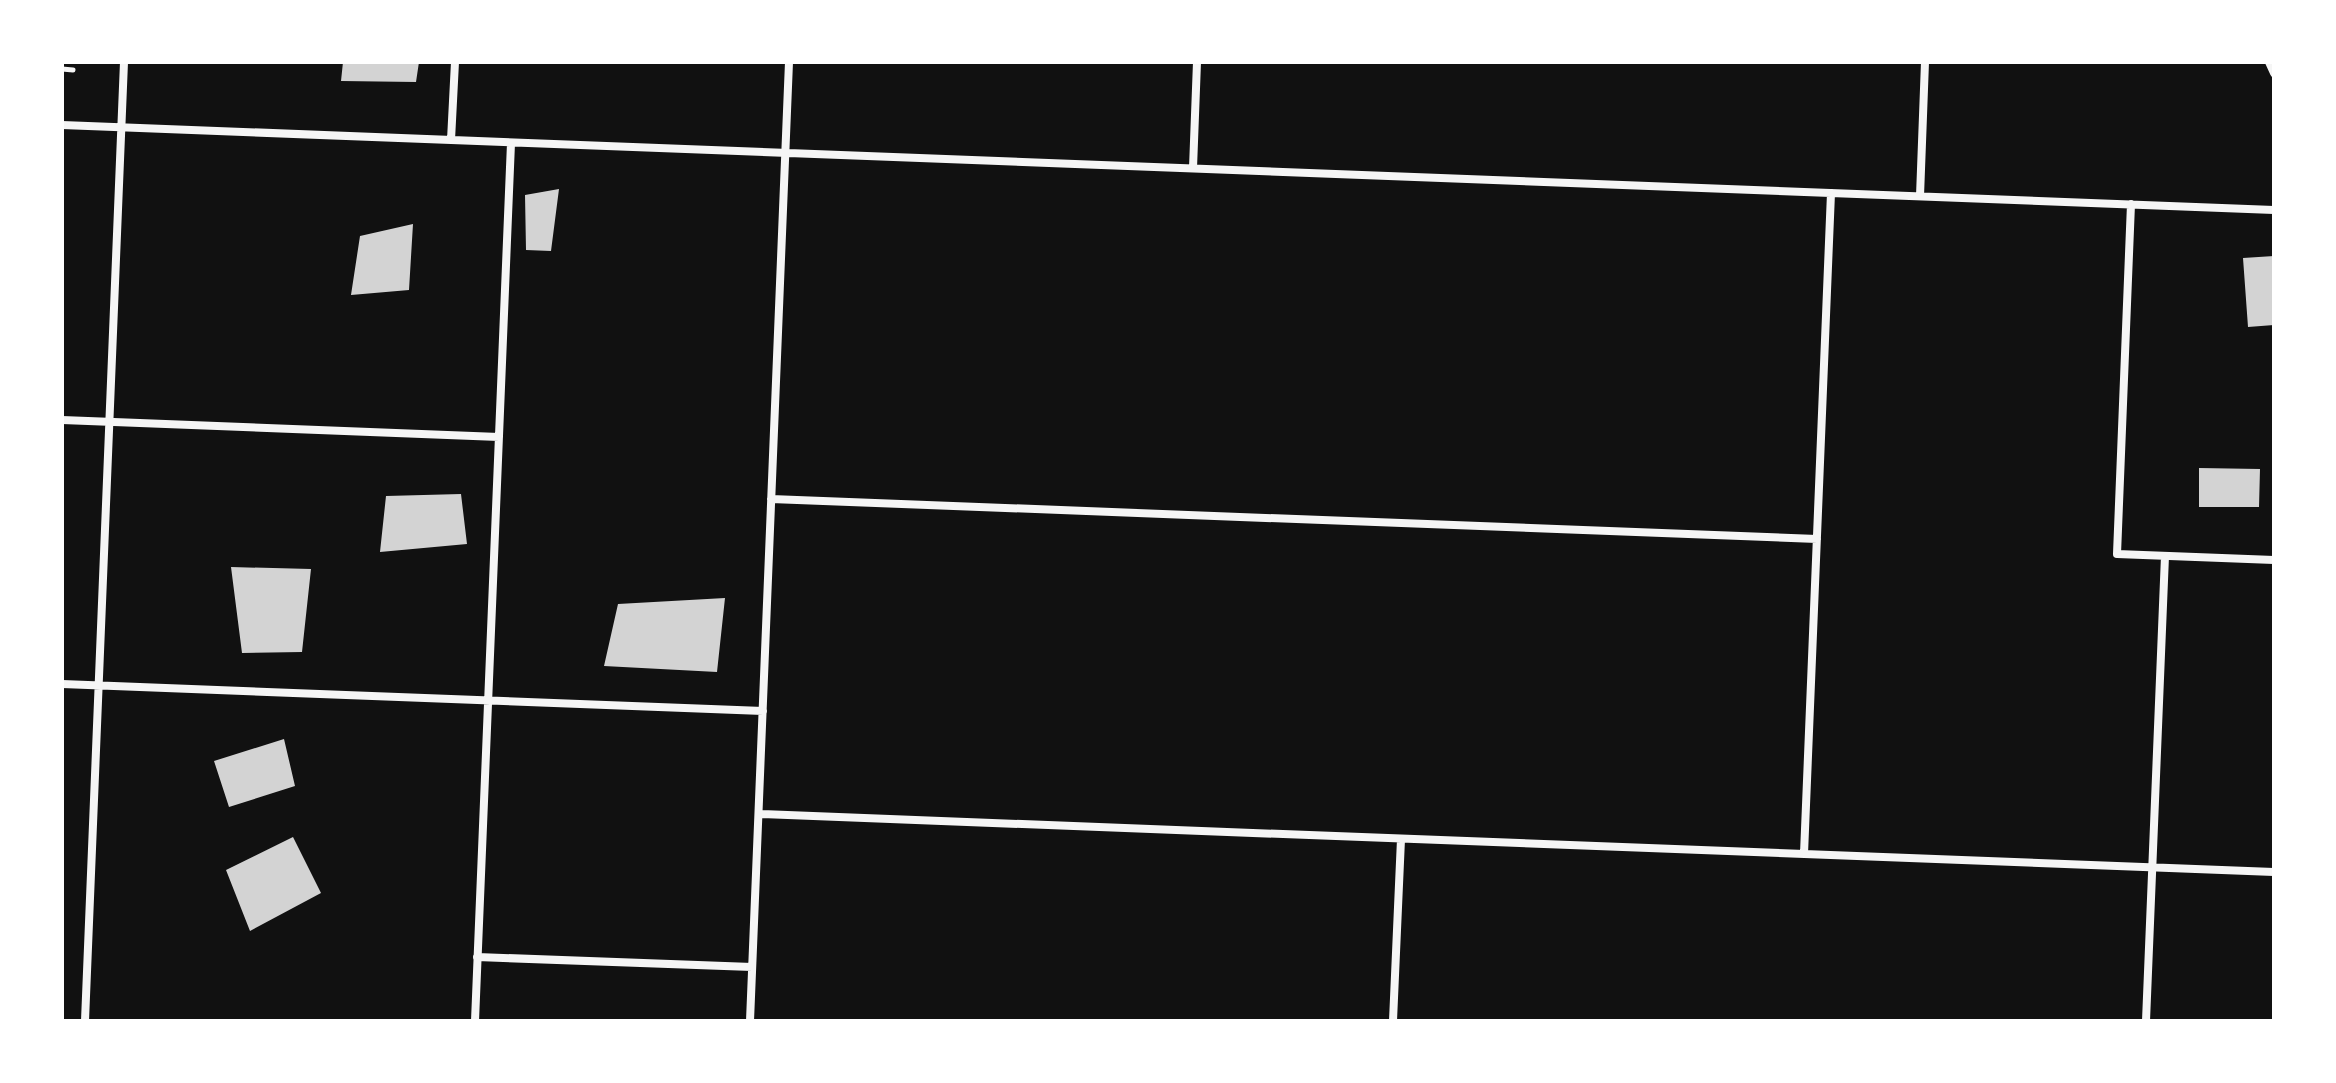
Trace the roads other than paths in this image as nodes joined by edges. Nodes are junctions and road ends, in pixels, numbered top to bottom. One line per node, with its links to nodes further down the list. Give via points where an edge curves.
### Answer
1 (124, 62): 9 (street)
2 (455, 62): 10 (street)
3 (789, 62): 12 (street)
4 (1197, 62): 13 (street)
5 (1925, 62): 15 (street)
6 (2269, 62): 7 (street)
7 (2274, 73)
8 (62, 125): 9 (street)
9 (121, 127): 10 (street); 19 (street)
10 (451, 140): 11 (street)
11 (511, 143): 12 (street); 20 (street)
12 (786, 153): 13 (street); 21 (street)
13 (1193, 168): 14 (street)
14 (1831, 193): 15 (street); 22 (street)
15 (1920, 196): 16 (street)
16 (2131, 204): 17 (street); 23 (street, via 2117,554)
17 (2274, 210)
18 (62, 420): 19 (street)
19 (110, 422): 20 (street); 26 (street)
20 (499, 437): 27 (street)
21 (771, 499): 22 (street); 28 (street)
22 (1817, 539): 31 (street)
23 (2165, 556): 24 (street); 32 (street)
24 (2274, 560)
25 (62, 684): 26 (street)
26 (99, 686): 27 (street); 36 (street)
27 (488, 700): 28 (street); 34 (street)
28 (763, 711): 29 (street)
29 (759, 814): 30 (street); 35 (street)
30 (1401, 839): 31 (street); 39 (street)
31 (1804, 854): 32 (street)
32 (2152, 867): 33 (street); 40 (street)
33 (2274, 872)
34 (477, 957): 35 (street); 37 (street)
35 (752, 967): 38 (street)
36 (85, 1021)
37 (475, 1021)
38 (750, 1021)
39 (1393, 1021)
40 (2146, 1021)

